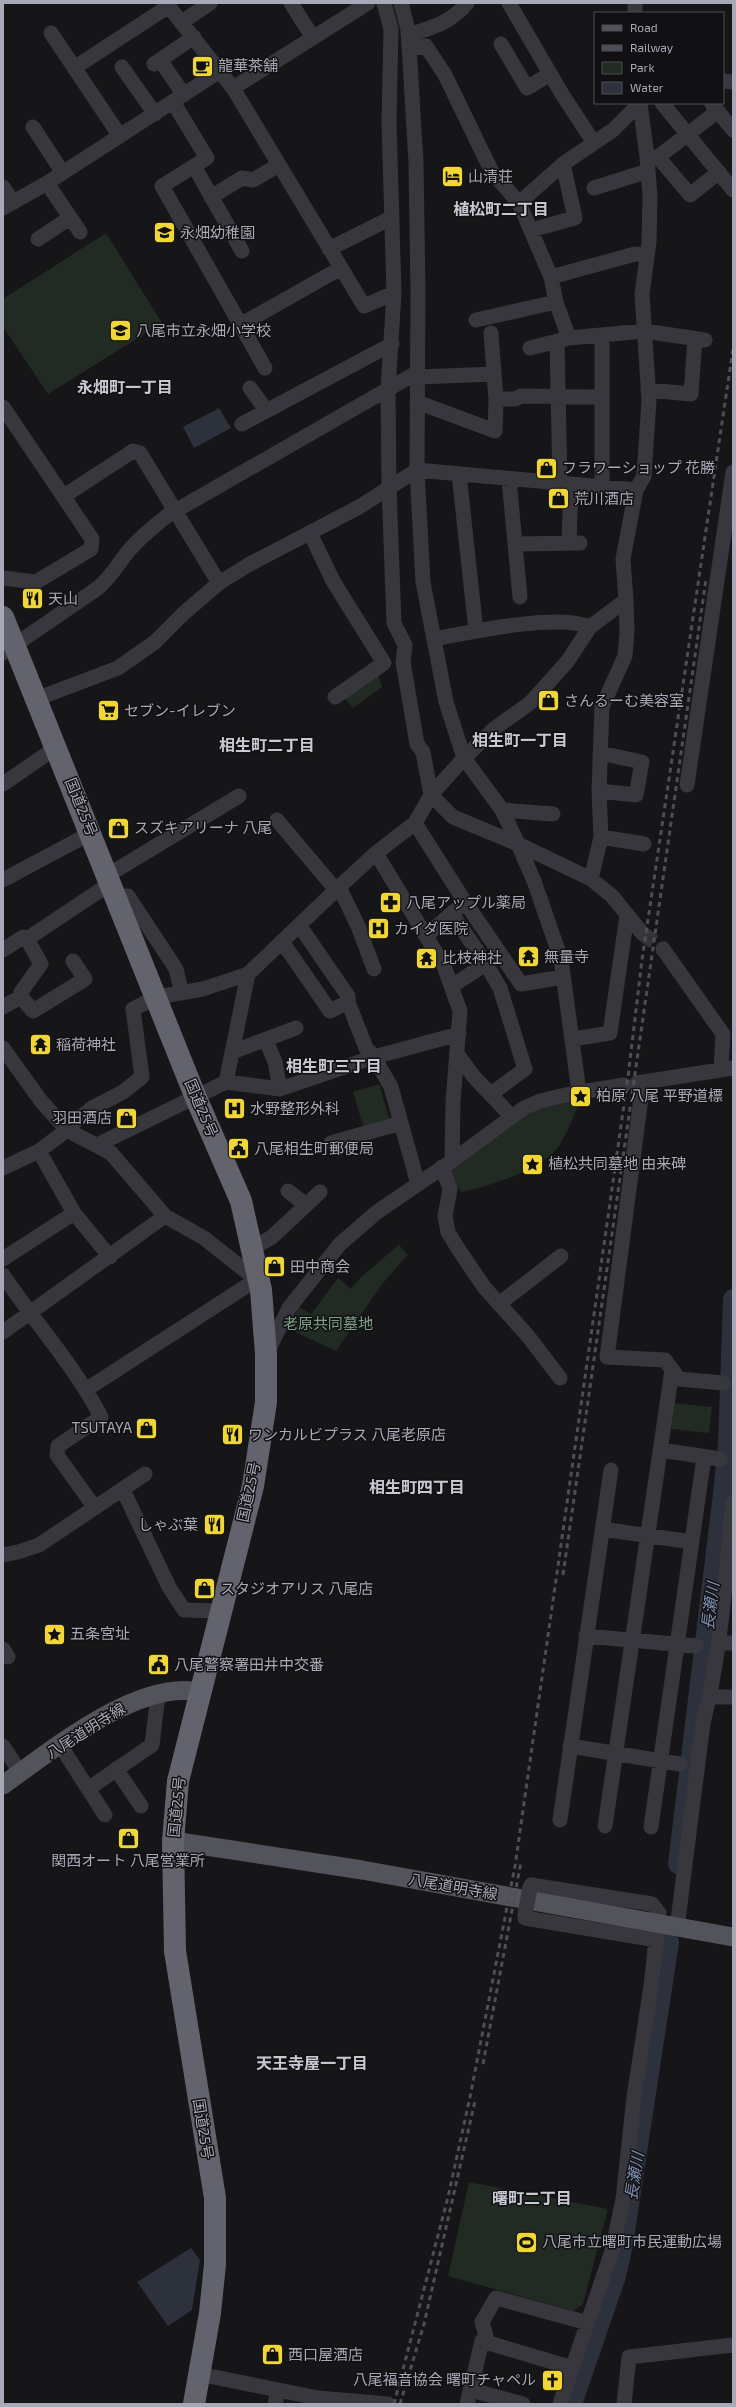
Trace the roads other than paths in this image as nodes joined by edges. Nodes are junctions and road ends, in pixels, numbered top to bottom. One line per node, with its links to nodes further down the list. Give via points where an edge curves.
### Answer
1 (210, 3): 9 (street)
2 (291, 3): 12 (street)
3 (368, 3): 12 (street)
4 (384, 3): 45 (street, via 391,29)
5 (401, 3): 13 (street)
6 (467, 3): 13 (street, via 451,19)
7 (509, 3): 18 (street)
8 (167, 5): 9 (street); 16 (street)
9 (182, 22): 11 (street)
10 (51, 33): 16 (street)
11 (194, 37): 17 (street); 20 (street, via 157,62)
12 (313, 38): 19 (street)
13 (408, 41): 42 (street, via 426,46 445,75 492,172); 66 (street, via 416,162)
14 (501, 44): 18 (street, via 527,88)
15 (122, 67): 25 (street)
16 (74, 68): 29 (street)
17 (220, 71): 19 (street); 20 (street)
18 (550, 74): 30 (street)
19 (233, 88): 34 (street)
20 (179, 98): 25 (street); 33 (street, via 207,158)
21 (639, 104): 30 (street, via 613,130)
22 (640, 104): 31 (street)
23 (663, 104): 28 (street)
24 (715, 107): 27 (street); 28 (street)
25 (155, 114): 29 (street)
26 (33, 127): 36 (street)
27 (733, 130)
28 (687, 134): 31 (street); 35 (street)
29 (120, 136): 36 (street)
30 (594, 143): 32 (street)
31 (651, 162): 35 (street, via 690,195); 39 (street); 51 (street)
32 (562, 164): 42 (street); 46 (street, via 575,218)
33 (194, 166): 41 (street); 57 (street, via 162,186)
34 (279, 166): 41 (street, via 253,180 242,178); 49 (street)
35 (719, 172): 40 (street)
36 (63, 173): 37 (street)
37 (46, 183): 43 (street); 44 (street)
38 (3, 187): 43 (street)
39 (594, 188)
40 (733, 190)
41 (211, 197): 50 (street)
42 (519, 203): 46 (street)
43 (8, 205)
44 (70, 218): 47 (street); 48 (street)
45 (391, 218): 49 (street); 54 (street)
46 (530, 230): 53 (street)
47 (80, 232)
48 (38, 239)
49 (329, 249): 52 (street)
50 (242, 250)
51 (647, 255): 53 (street, via 636,254); 58 (street, via 642,294)
52 (341, 268): 54 (street, via 364,306); 57 (street)
53 (551, 277): 55 (street)
54 (394, 292): 62 (street)
55 (556, 302): 56 (street); 61 (street)
56 (476, 320)
57 (240, 325): 64 (street)
58 (644, 331): 60 (street); 69 (street); 69 (street, via 700,339 691,394)
59 (491, 333): 65 (street)
60 (602, 335): 61 (street); 71 (street)
61 (563, 339): 63 (street); 70 (street)
62 (392, 344): 68 (street); 75 (street)
63 (530, 348)
64 (265, 368)
65 (494, 374): 66 (street); 72 (street)
66 (418, 375): 68 (street); 73 (street)
67 (250, 388): 75 (street)
68 (388, 388): 83 (street); 86 (street)
69 (648, 390): 84 (street, via 644,476)
70 (558, 396): 71 (street); 72 (street); 81 (street)
71 (602, 397): 82 (street)
72 (496, 399): 73 (street, via 495,431)
73 (417, 402): 77 (street)
74 (3, 407): 85 (street)
75 (266, 410): 76 (street)
76 (242, 424)
77 (417, 470): 79 (street); 83 (street); 96 (street, via 423,582)
78 (733, 472): 106 (street)
79 (459, 474): 80 (street); 95 (street)
80 (509, 479): 81 (street); 88 (street)
81 (565, 485): 82 (street); 88 (street, via 574,543)
82 (602, 486): 84 (street)
83 (388, 488): 87 (street); 98 (street, via 394,623 405,645)
84 (636, 490): 92 (street, via 623,559)
85 (64, 496): 86 (street, via 133,451 140,453); 89 (street, via 92,539 91,549 36,582)
86 (176, 510): 90 (street); 97 (street, via 151,528 98,588)
87 (310, 533): 90 (street, via 248,564); 99 (street, via 333,581)
88 (515, 544): 91 (street)
89 (3, 578)
90 (219, 583): 101 (street, via 155,642 118,668)
91 (520, 597)
92 (626, 600): 94 (street); 103 (street, via 625,656 602,707)
93 (3, 617): 97 (highway, 国道25号)
94 (590, 627): 95 (street, via 578,623 525,624); 104 (street, via 567,662 530,702 495,728)
95 (476, 631): 96 (street)
96 (434, 639): 104 (street, via 446,702)
97 (9, 649): 101 (highway, 国道25号)
98 (404, 656): 99 (street); 108 (street, via 417,744 423,752)
99 (384, 663): 100 (street)
100 (335, 697)
101 (36, 698): 102 (highway, 国道25号)
102 (57, 747): 105 (street); 114 (highway, 国道25号)
103 (600, 753): 107 (street); 107 (street, via 642,762 636,795)
104 (464, 758): 108 (street); 110 (street)
105 (3, 784)
106 (687, 786)
107 (599, 791): 115 (street)
108 (431, 795): 113 (street); 116 (street, via 454,817)
109 (239, 796): 121 (street)
110 (502, 810): 111 (street); 116 (street)
111 (553, 814)
112 (277, 820): 122 (street)
113 (415, 823): 118 (street); 123 (street)
114 (91, 833): 120 (street); 121 (highway, 国道25号)
115 (601, 837): 117 (street); 119 (street)
116 (518, 844): 119 (street); 138 (street, via 534,881 558,952)
117 (644, 844)
118 (376, 853): 122 (street); 128 (street)
119 (591, 879): 125 (street, via 612,896)
120 (3, 880)
121 (112, 885): 129 (street); 142 (street, via 128,896 176,969); 144 (highway, 国道25号)
122 (337, 888): 126 (street); 136 (street, via 358,926)
123 (465, 902): 124 (street); 133 (street)
124 (452, 914): 128 (street); 135 (street)
125 (626, 915): 127 (street); 149 (street, via 610,1032)
126 (299, 925): 130 (street); 145 (street, via 348,996)
127 (642, 933)
128 (427, 935): 140 (street)
129 (27, 939): 132 (street, via 23,937); 143 (street, via 41,964 21,992)
130 (283, 943): 137 (street); 145 (street, via 330,1011)
131 (663, 949): 155 (street, via 723,1034)
132 (3, 950)
133 (501, 954): 135 (street); 139 (street)
134 (73, 961): 143 (street, via 85,979 33,1011)
135 (486, 964): 140 (street); 141 (street)
136 (374, 969)
137 (248, 974): 142 (street); 152 (street)
138 (563, 977): 139 (street); 149 (street)
139 (521, 984): 141 (street)
140 (452, 986): 148 (street, via 460,1011)
141 (500, 988): 160 (street, via 525,1068)
142 (182, 993): 144 (street)
143 (22, 997): 146 (street)
144 (157, 997): 161 (highway, 国道25号); 164 (street, via 133,1009 142,1077 123,1092 92,1108)
145 (348, 1002): 154 (street, via 366,1048)
146 (3, 1007)
147 (296, 1028): 150 (street)
148 (459, 1034): 153 (street); 154 (street)
149 (573, 1039): 159 (street)
150 (266, 1040): 152 (street); 158 (street, via 275,1062)
151 (3, 1048): 164 (street, via 41,1101)
152 (232, 1052): 156 (street)
153 (457, 1054): 160 (street); 168 (street)
154 (374, 1057): 158 (street); 163 (street, via 391,1087)
155 (728, 1069): 157 (street)
156 (226, 1082): 158 (street); 161 (street)
157 (634, 1084): 159 (street); 186 (street, via 607,1357 665,1360)
158 (280, 1089)
159 (579, 1092): 162 (street, via 540,1101)
160 (491, 1094): 162 (street)
161 (196, 1098): 165 (street); 176 (highway, 国道25号, via 241,1201)
162 (512, 1117): 168 (street)
163 (401, 1123): 166 (street); 170 (street)
164 (66, 1130): 165 (street); 167 (street)
165 (97, 1144): 175 (street, via 111,1152)
166 (331, 1144)
167 (39, 1151): 169 (street); 174 (street)
168 (447, 1164): 170 (street); 182 (street, via 450,1189 445,1216 448,1232 484,1287)
169 (3, 1168)
170 (418, 1184): 185 (street, via 377,1212 340,1244 290,1308)
171 (288, 1191): 173 (street)
172 (320, 1192): 173 (street)
173 (306, 1205): 176 (street, via 272,1237)
174 (74, 1213): 177 (street); 179 (street)
175 (165, 1216): 177 (street); 181 (street, via 204,1238 247,1272)
176 (253, 1248): 181 (highway, 国道25号)
177 (110, 1256): 183 (street)
178 (561, 1256): 182 (street)
179 (3, 1258)
180 (3, 1275): 183 (street)
181 (259, 1278): 185 (highway, 国道25号); 189 (street)
182 (499, 1304): 187 (street, via 528,1336)
183 (30, 1315): 184 (street); 189 (street)
184 (3, 1332)
185 (266, 1354): 202 (highway, 国道25号, via 266,1402 253,1486)
186 (672, 1370): 188 (street, via 679,1379); 190 (street)
187 (560, 1378)
188 (723, 1384)
189 (87, 1389): 197 (street, via 101,1417 58,1446 57,1455)
190 (660, 1450): 191 (street); 199 (street)
191 (704, 1457): 192 (street); 200 (street)
192 (720, 1459)
193 (611, 1470): 198 (street)
194 (145, 1474): 195 (street)
195 (123, 1490): 197 (street); 202 (street, via 169,1587 184,1610)
196 (733, 1502): 205 (street)
197 (95, 1508): 201 (street, via 39,1545)
198 (602, 1529): 199 (street); 203 (street)
199 (648, 1536): 200 (street); 204 (street)
200 (692, 1542): 206 (street)
201 (3, 1555)
202 (220, 1611): 208 (highway, 国道25号)
203 (586, 1636): 204 (street); 214 (street)
204 (632, 1640): 206 (street); 215 (street)
205 (726, 1643): 210 (street)
206 (677, 1644): 207 (street); 216 (street)
207 (696, 1646)
208 (199, 1692): 209 (main road, 八尾道明寺線, via 190,1690); 227 (highway, 国道25号, via 178,1781)
209 (158, 1694): 212 (main road, 八尾道明寺線, via 120,1708); 218 (street, via 152,1745)
210 (710, 1697): 211 (street); 228 (street, via 703,1723)
211 (733, 1697)
212 (60, 1745): 219 (main road, 八尾道明寺線); 221 (street)
213 (3, 1746): 219 (street)
214 (570, 1746): 215 (street); 224 (street)
215 (616, 1754): 216 (street); 225 (street)
216 (660, 1761): 217 (street); 226 (street)
217 (680, 1764)
218 (116, 1769): 221 (street); 222 (street)
219 (20, 1772): 220 (main road, 八尾道明寺線)
220 (3, 1785)
221 (88, 1789): 223 (street)
222 (141, 1806)
223 (105, 1815)
224 (560, 1820)
225 (605, 1826)
226 (651, 1827)
227 (173, 1841): 229 (main road, 八尾道明寺線, via 362,1870); 235 (highway, 国道25号, via 175,1951 215,2198 215,2264 210,2313)
228 (677, 1928): 229 (main road, 八尾道明寺線); 230 (main road, 八尾道明寺線)
229 (658, 1932): 229 (street, bridge, via 525,1918 531,1884 652,1904 659,1911); 231 (street, via 634,2097 623,2199 612,2251)
230 (733, 1937)
231 (588, 2323): 232 (street, via 496,2298 482,2322 486,2336); 234 (street)
232 (482, 2341): 234 (street); 237 (street)
233 (733, 2345): 242 (street, via 629,2357)
234 (573, 2368): 241 (street)
235 (199, 2374): 236 (street); 238 (highway, 国道25号)
236 (276, 2397): 239 (street)
237 (469, 2397): 240 (street)
238 (194, 2404)
239 (388, 2404)
240 (523, 2404)
241 (560, 2404)
242 (624, 2404)

